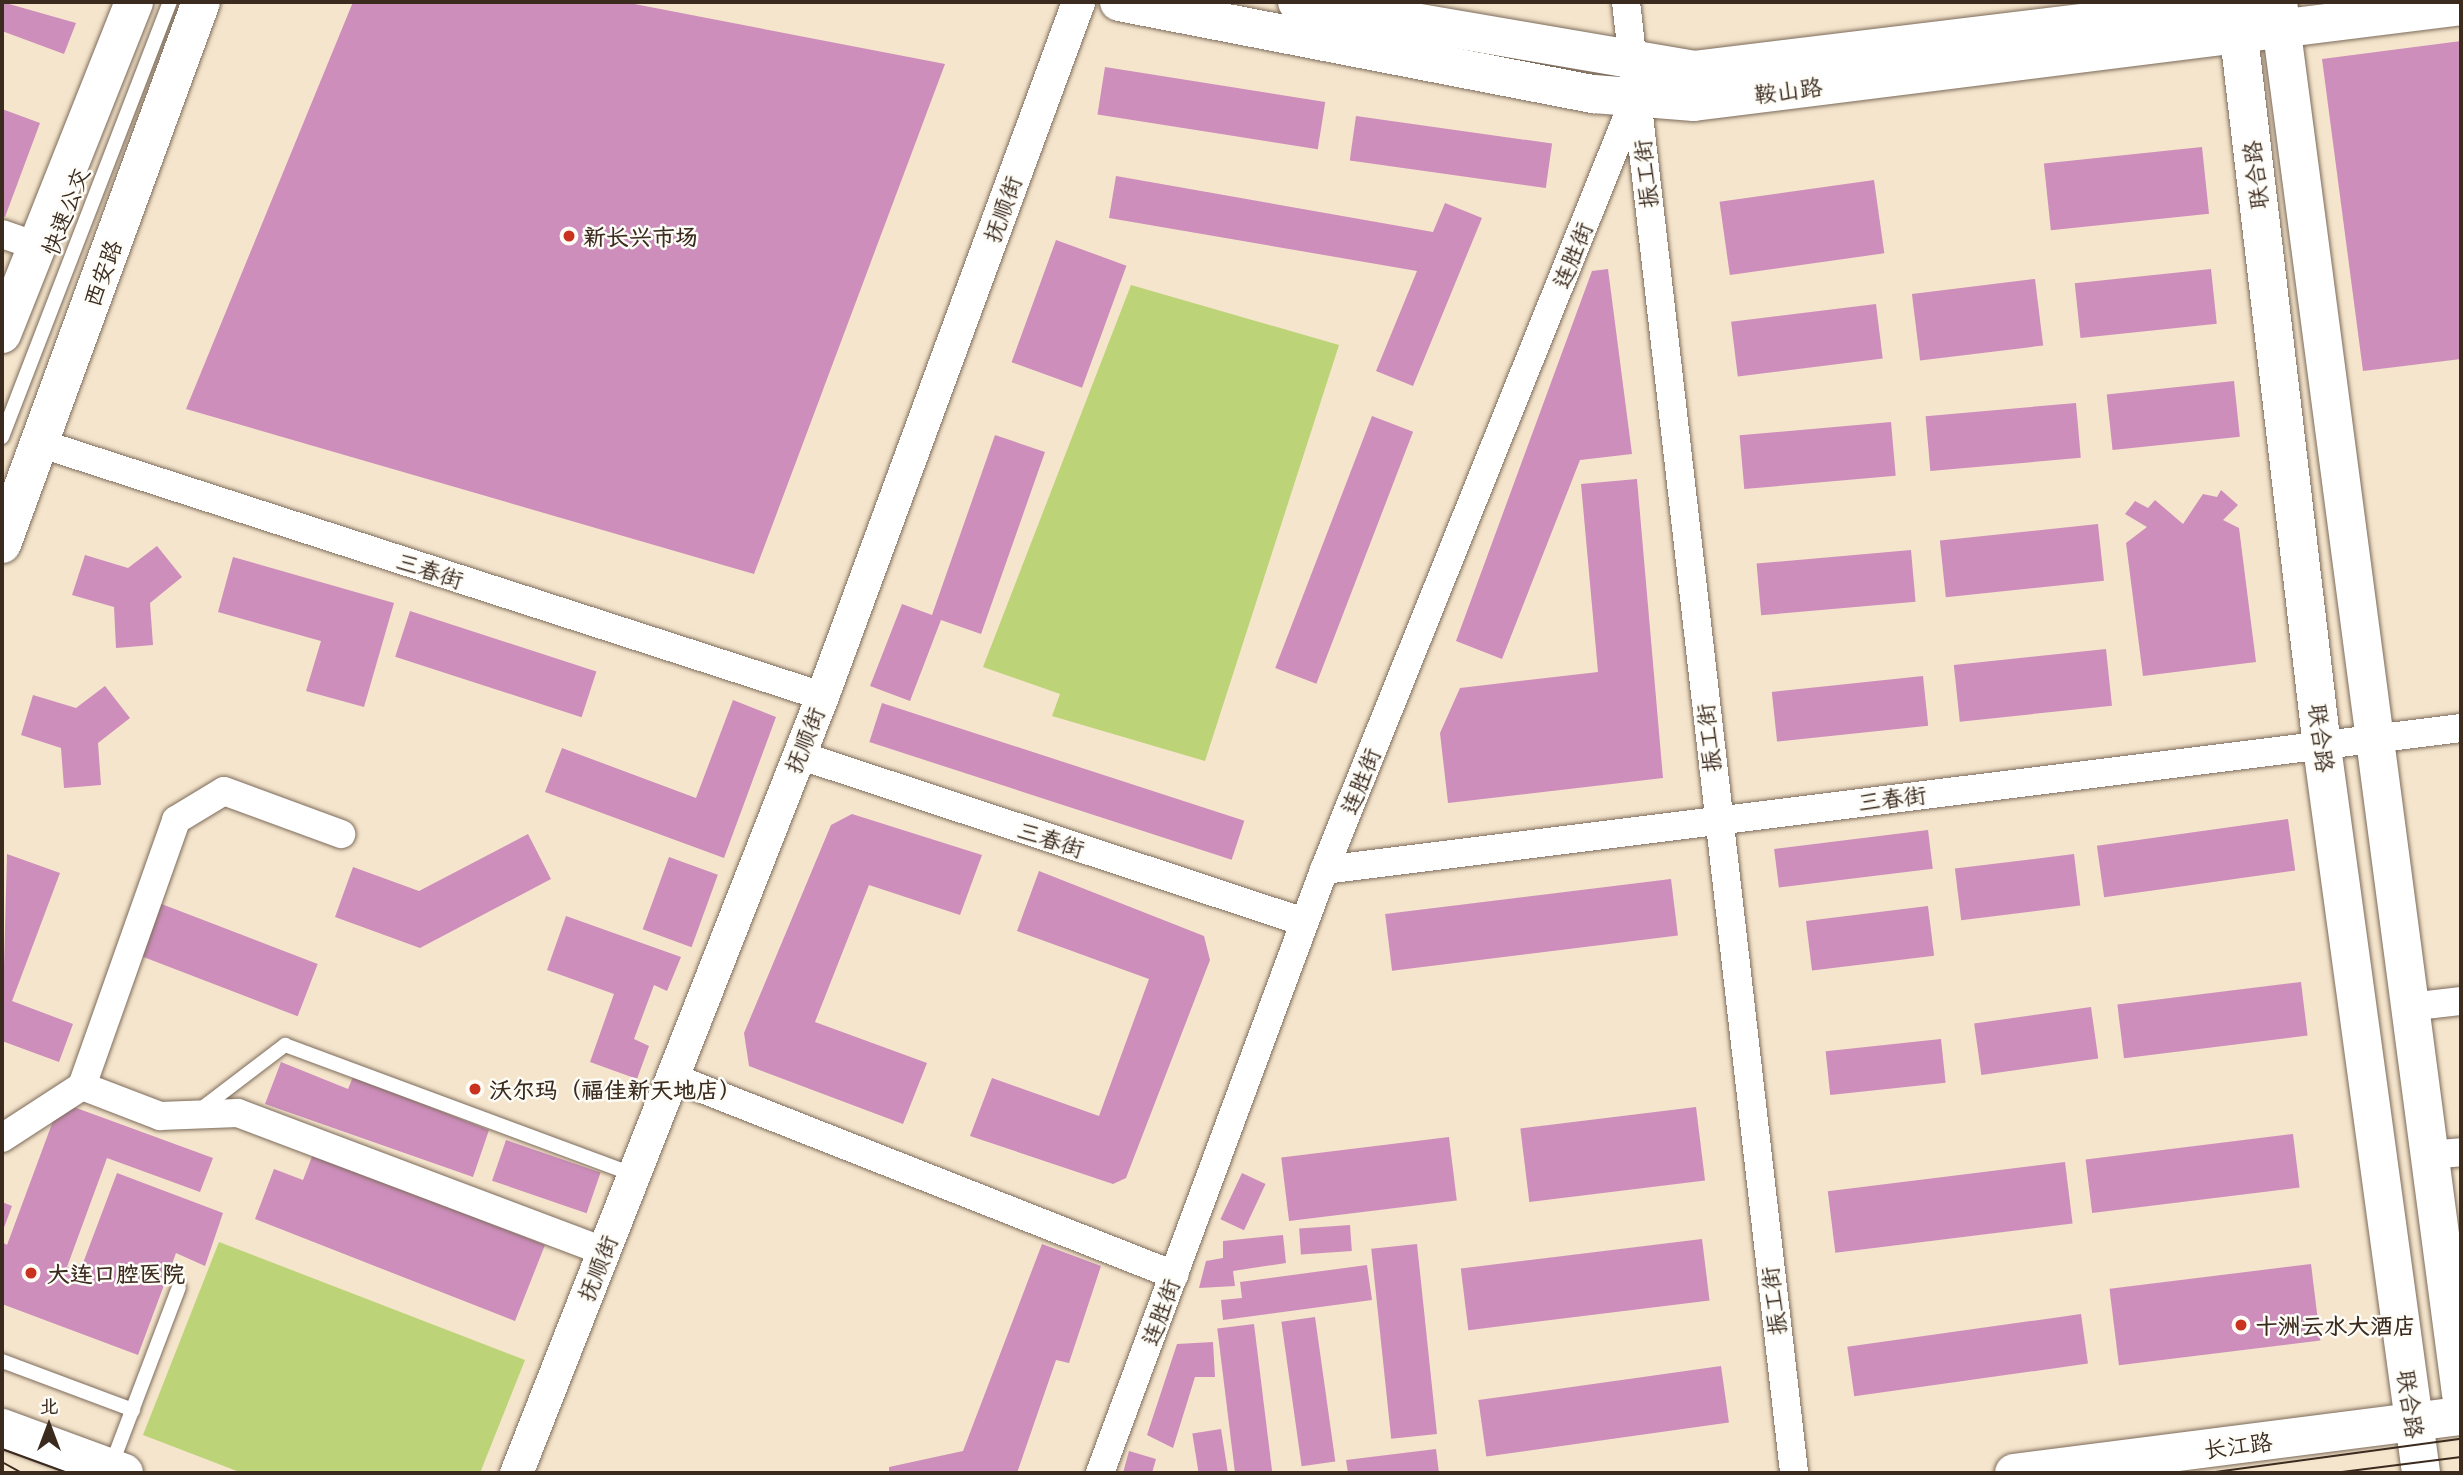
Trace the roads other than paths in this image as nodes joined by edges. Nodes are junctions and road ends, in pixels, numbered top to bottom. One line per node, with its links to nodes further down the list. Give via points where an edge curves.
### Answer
1 (134, 2): 13 (main road)
2 (170, 2): 15 (lane, 快速公交)
3 (201, 2): 16 (main road, 西安路)
4 (1079, 2): 18 (street, 抚顺街)
5 (1119, 2): 11 (main road, 鞍山路, via 1594,94)
6 (1297, 2): 11 (main road, 鞍山路)
7 (1626, 2): 11 (street, 振工街)
8 (2461, 6): 10 (main road, 鞍山路)
9 (2240, 10): 10 (main road, 鞍山路); 11 (main road, 鞍山路, via 1694,102); 21 (main road, 联合路)
10 (2279, 15): 20 (main road, 联合路)
11 (1634, 79): 23 (street, 振工街); 25 (street, 连胜街)
12 (2, 234): 13 (street)
13 (39, 247): 14 (main road)
14 (2, 334)
15 (2, 437)
16 (39, 443): 17 (main road, 西安路); 18 (street, 三春街)
17 (2, 544)
18 (822, 696): 22 (street, 抚顺街)
19 (2461, 728): 20 (street, 三春街)
20 (2373, 740): 21 (street, 三春街); 28 (main road, 联合路)
21 (2322, 747): 23 (street, 三春街); 42 (main road, 联合路)
22 (799, 755): 26 (street, 三春街); 29 (street, 抚顺街)
23 (1717, 819): 25 (street, 三春街); 47 (street, 振工街)
24 (341, 834): 30 (street, via 224,790 176,820)
25 (1324, 870): 26 (street, 连胜街)
26 (1304, 922): 36 (street, 连胜街)
27 (2461, 1001): 28 (street)
28 (2409, 1007): 33 (main road, 联合路)
29 (672, 1077): 34 (street, 抚顺街); 36 (street)
30 (82, 1086): 31 (street, via 160,1115); 32 (street)
31 (193, 1115): 34 (lane, via 285,1045); 35 (street, via 238,1113)
32 (2, 1138)
33 (2445, 1153): 39 (main road, 联合路)
34 (634, 1175): 35 (street, 抚顺街)
35 (604, 1251): 45 (street, 抚顺街)
36 (1174, 1275): 46 (street, 连胜街)
37 (178, 1287): 40 (lane)
38 (2, 1361): 40 (lane)
39 (2461, 1394)
40 (133, 1410): 44 (lane)
41 (2461, 1416): 42 (main road, 长江路)
42 (2414, 1422): 48 (main road, 长江路); 49 (main road, 联合路)
43 (2, 1428): 44 (main road)
44 (117, 1471)
45 (516, 1473)
46 (1100, 1473)
47 (1794, 1473)
48 (2014, 1473)
49 (2421, 1473)

